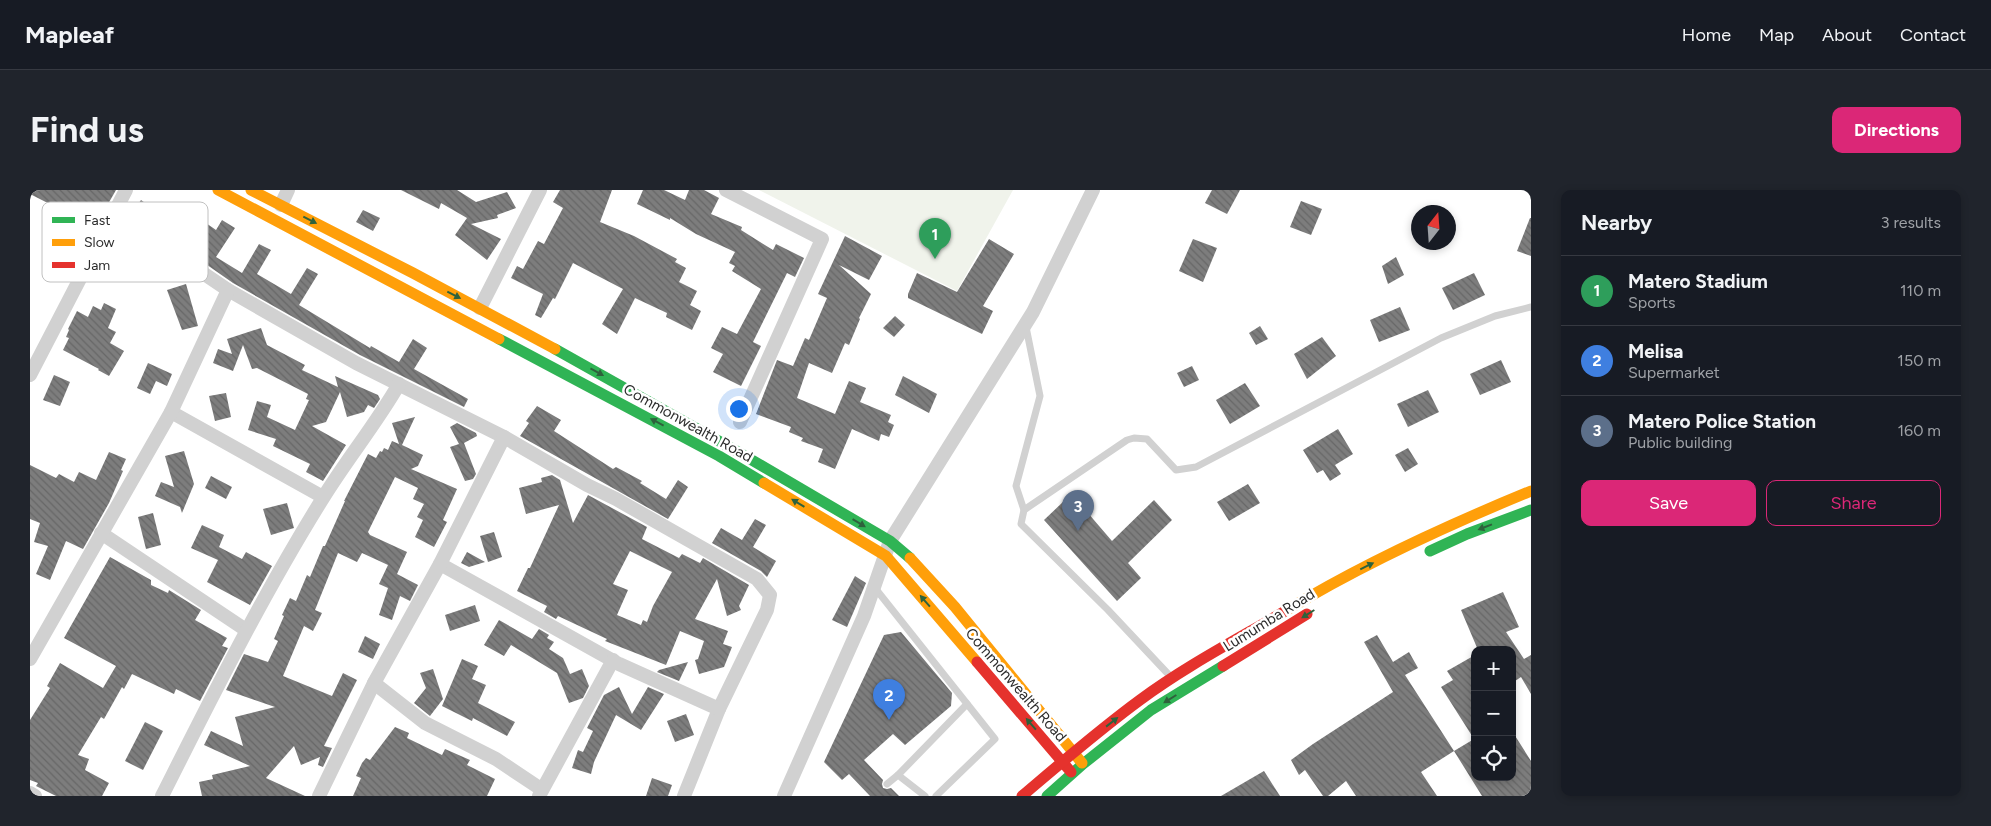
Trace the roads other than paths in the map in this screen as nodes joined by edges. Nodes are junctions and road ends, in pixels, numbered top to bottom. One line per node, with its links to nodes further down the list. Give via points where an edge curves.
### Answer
1 (126, 190): 8 (street)
2 (218, 190): 28 (main road, Commonwealth Road, one-way to 2, via 719,456)
3 (251, 190): 9 (main road, Commonwealth Road)
4 (288, 190): 9 (street)
5 (540, 190): 14 (street)
6 (726, 190): 19 (street, via 822,239)
7 (1093, 190): 15 (street)
8 (120, 202)
9 (281, 205): 14 (main road, Commonwealth Road, one-way to 14)
10 (208, 276): 12 (street)
11 (78, 282): 16 (street)
12 (228, 290): 17 (street, via 356,363); 18 (street)
13 (1531, 307): 23 (lane, via 1496,316 1441,338 1196,467 1176,470 1147,439 1127,440)
14 (480, 308): 26 (main road, Commonwealth Road, one-way to 26, via 729,446)
15 (1025, 325): 23 (lane, via 1040,396 1016,486); 26 (street)
16 (30, 375)
17 (400, 384): 20 (street); 22 (street)
18 (171, 412): 22 (street); 25 (street)
19 (740, 422)
20 (504, 437): 29 (street); 38 (street, via 757,579 770,595 767,610)
21 (1531, 491): 35 (main road, Lumumba Road, one-way to 21, via 1324,588 1470,516)
22 (323, 497): 32 (street)
23 (1024, 510): 35 (lane, via 1021,524)
24 (1531, 510): 27 (main road, one-way to 27)
25 (101, 533): 32 (street); 33 (street)
26 (890, 541): 28 (street); 39 (main road, Commonwealth Road, via 955,607)
27 (1423, 555)
28 (886, 556): 30 (street); 40 (main road, Commonwealth Road, one-way to 28)
29 (440, 564): 34 (street); 36 (street)
30 (874, 588): 37 (lane); 51 (street)
31 (1318, 608): 41 (main road, Lumumba Road, one-way to 41, via 1151,710)
32 (246, 630): 48 (street)
33 (30, 659)
34 (613, 660): 38 (street); 46 (street)
35 (1172, 678): 39 (main road, Lumumba Road, one-way to 35)
36 (374, 683): 46 (street, via 426,723 496,759); 49 (street)
37 (967, 704): 43 (lane); 53 (lane, via 995,739)
38 (719, 709): 50 (street)
39 (1074, 752): 40 (main road, Lumumba Road); 41 (main road, Commonwealth Road)
40 (1062, 761): 42 (main road, Commonwealth Road); 54 (main road)
41 (1083, 764): 42 (main road, Lumumba Road)
42 (1072, 774): 55 (main road, Lumumba Road)
43 (898, 775): 44 (lane); 52 (lane)
44 (887, 784)
45 (30, 793): 47 (street)
46 (540, 793)
47 (35, 796)
48 (162, 796)
49 (319, 796)
50 (684, 796)
51 (784, 796)
52 (925, 796)
53 (936, 796)
54 (1022, 796)
55 (1047, 796)

